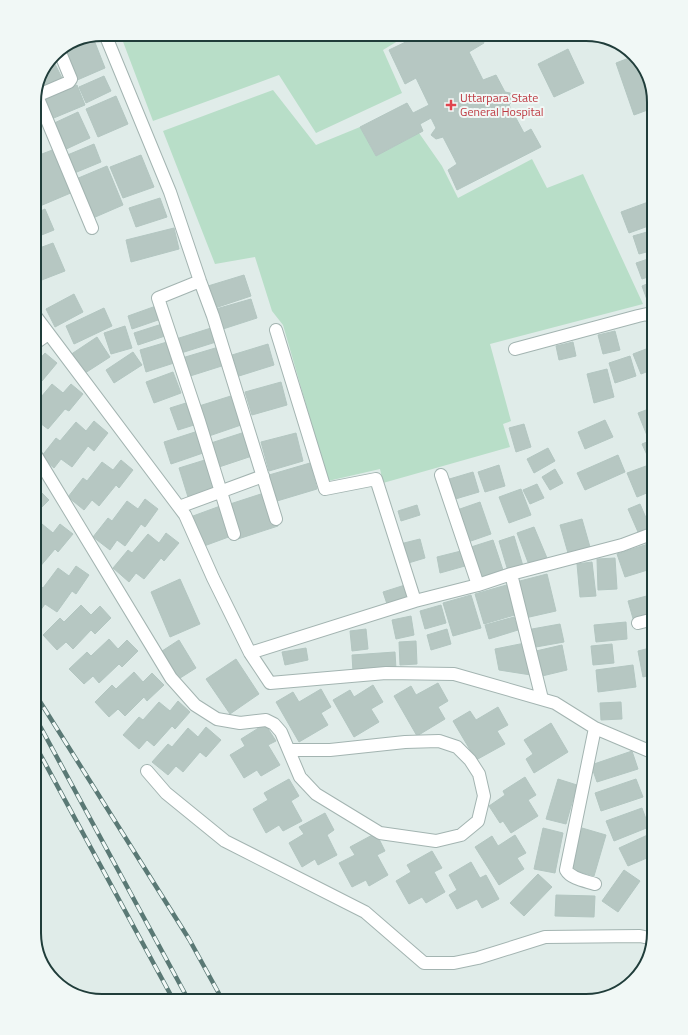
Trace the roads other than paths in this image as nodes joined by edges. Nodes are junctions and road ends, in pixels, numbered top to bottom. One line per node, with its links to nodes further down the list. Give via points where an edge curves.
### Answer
1 (108, 41): 6 (street, via 170,192)
2 (62, 57): 3 (street, via 71,79)
3 (42, 94)
4 (41, 108): 5 (street)
5 (92, 228)
6 (200, 281): 15 (street); 16 (street, via 158,298)
7 (647, 314): 12 (street)
8 (41, 324): 10 (street)
9 (276, 330): 23 (street, via 325,489 376,479)
10 (48, 334): 11 (street); 17 (street)
11 (41, 339)
12 (515, 349)
13 (41, 464): 29 (street, via 171,678 195,705 217,719 240,723 266,720 274,724 281,732)
14 (441, 475): 22 (street)
15 (263, 476): 16 (street); 18 (street)
16 (221, 491): 17 (street); 19 (street)
17 (179, 507): 26 (street)
18 (276, 519)
19 (234, 534)
20 (647, 536): 21 (street, via 622,545)
21 (511, 574): 22 (street); 27 (street)
22 (478, 585): 23 (street)
23 (415, 601): 26 (street)
24 (647, 621): 25 (street)
25 (638, 623)
26 (250, 653): 27 (street, via 270,683 386,673 454,674)
27 (542, 699): 28 (street, via 554,703)
28 (595, 728): 30 (street); 32 (street, via 566,870 572,876)
29 (289, 750): 29 (street, via 330,750 439,741 457,747 479,774 484,796 478,820 461,835 436,841 380,833 316,794 300,776)
30 (647, 750)
31 (147, 771): 33 (street, via 166,793 225,841 365,912 424,963 454,963 478,958 544,937)
32 (595, 884)
33 (646, 938)

